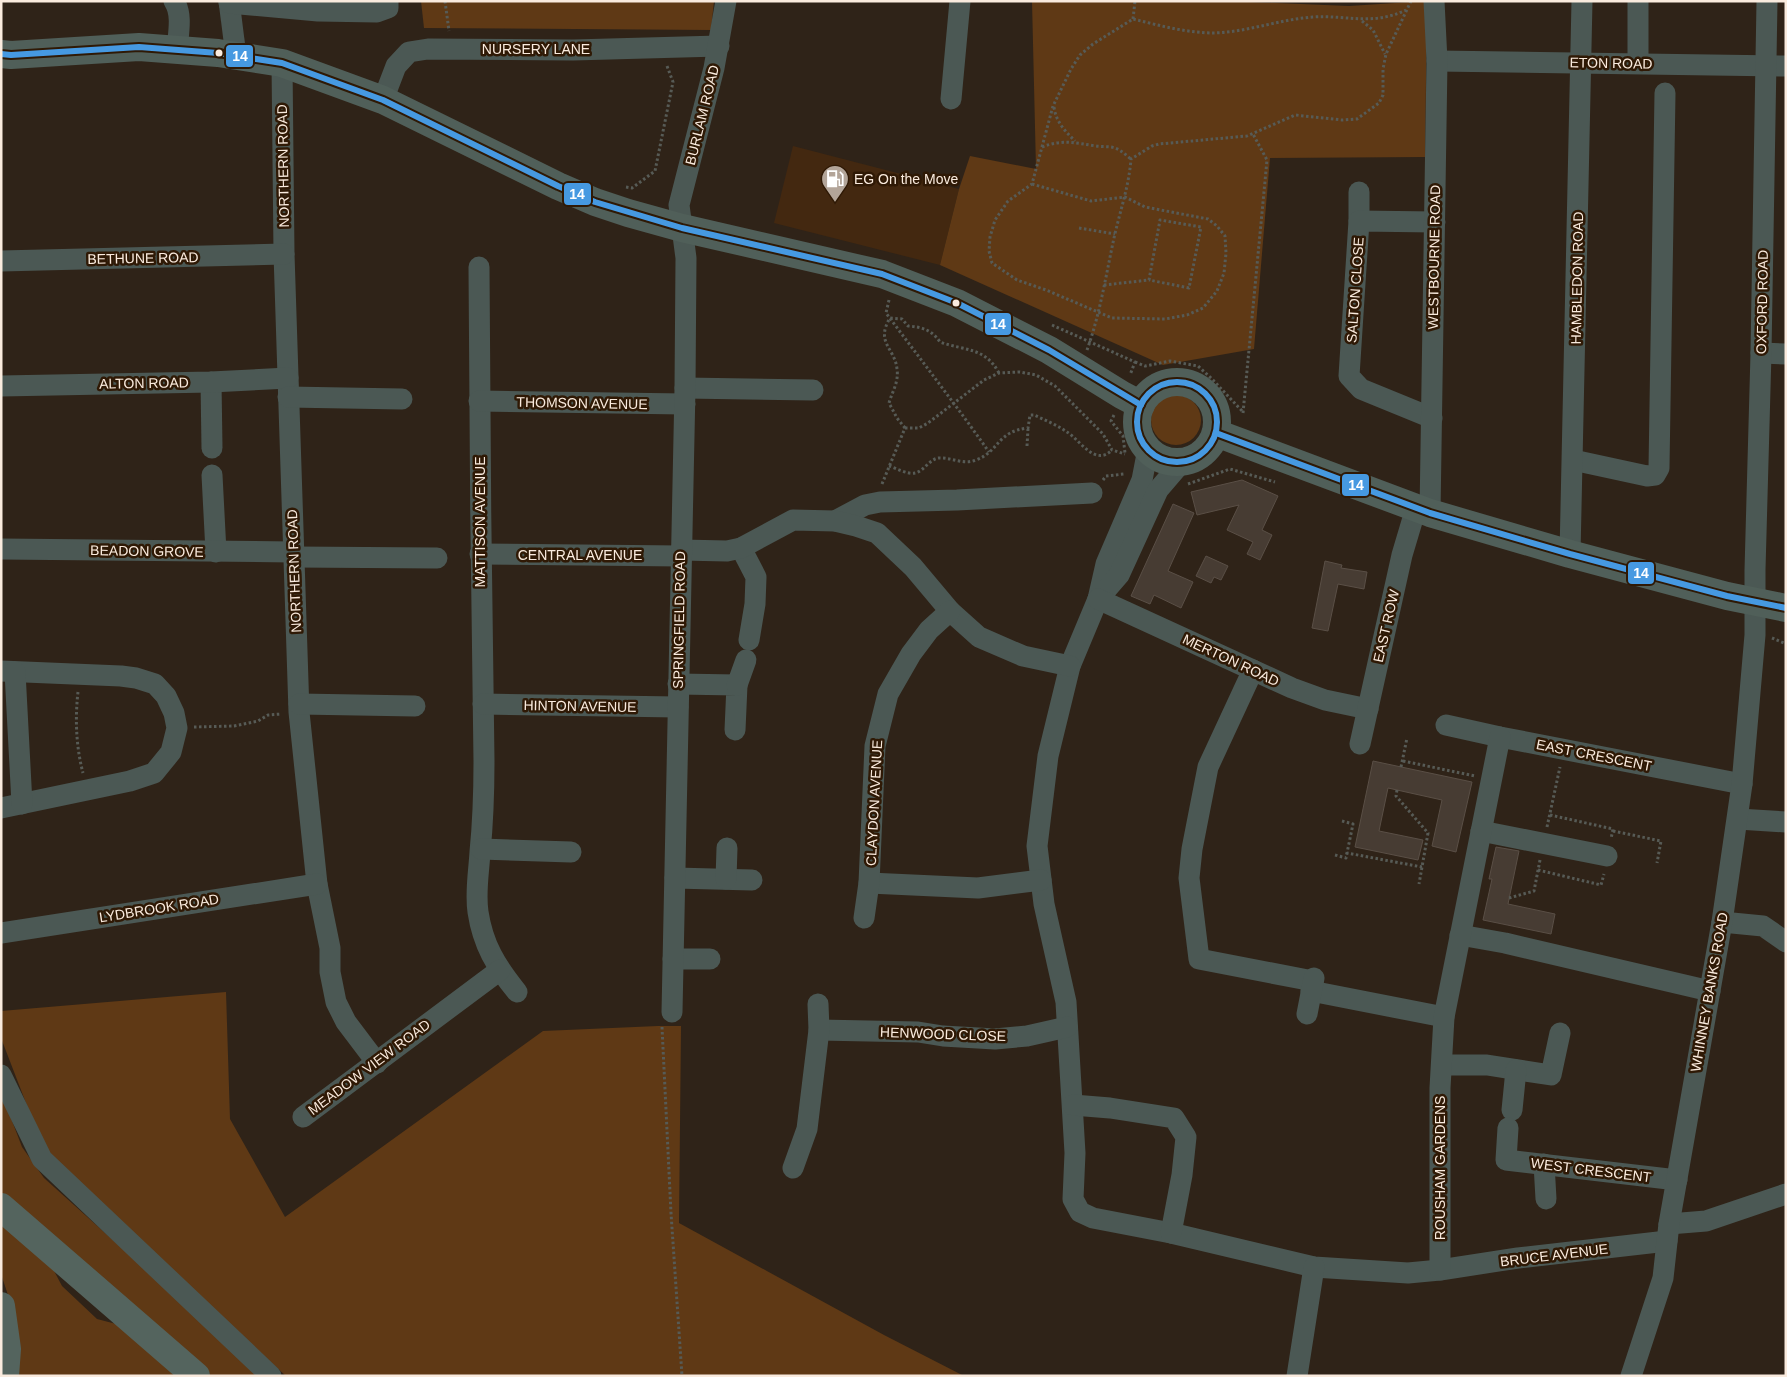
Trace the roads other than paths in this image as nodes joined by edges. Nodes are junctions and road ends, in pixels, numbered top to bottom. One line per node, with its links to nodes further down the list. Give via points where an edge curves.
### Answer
1 (174, 1): 11 (street, via 179,16)
2 (388, 1): 9 (street, via 388,8 377,12 318,11)
3 (726, 1): 10 (street, BURLAM ROAD)
4 (960, 1): 20 (street)
5 (1434, 1): 14 (street, WESTBOURNE ROAD)
6 (1582, 1): 15 (street, HAMBLEDON ROAD)
7 (1638, 1): 17 (street)
8 (1767, 1): 18 (street, OXFORD ROAD)
9 (229, 2): 13 (street)
10 (719, 46): 21 (street, NURSERY LANE, via 428,49 409,52 396,66); 25 (street, BURLAM ROAD, via 679,205)
11 (177, 50): 12 (main road, via 139,47); 13 (main road)
12 (4, 56)
13 (236, 56): 16 (main road)
14 (1437, 61): 15 (street, ETON ROAD); 24 (street, WESTBOURNE ROAD)
15 (1581, 62): 17 (street, ETON ROAD); 42 (street, HAMBLEDON ROAD)
16 (282, 63): 21 (main road); 26 (street, NORTHERN ROAD)
17 (1638, 63): 18 (street, ETON ROAD)
18 (1776, 65): 29 (street, OXFORD ROAD)
19 (1665, 93): 42 (street, via 1659,468 1655,475 1647,476)
20 (951, 99)
21 (383, 100): 25 (main road, via 563,188 628,213)
22 (1359, 192): 23 (street)
23 (1359, 221): 24 (street, SALTON CLOSE); 39 (street, SALTON CLOSE, via 1349,376 1362,389)
24 (1435, 222): 39 (street, WESTBOURNE ROAD)
25 (682, 228): 35 (street, SPRINGFIELD ROAD, via 686,258); 38 (main road, via 894,278 957,303 1049,350)
26 (284, 254): 27 (street, BETHUNE ROAD); 33 (street, NORTHERN ROAD)
27 (1, 261)
28 (479, 267): 37 (street, MATTISON AVENUE)
29 (1761, 354): 30 (street); 58 (street, OXFORD ROAD)
30 (1786, 354)
31 (211, 382): 32 (street, ALTON ROAD); 33 (street, ALTON ROAD); 41 (street)
32 (1, 386)
33 (288, 388): 36 (street, ALTON ROAD); 53 (street, NORTHERN ROAD)
34 (813, 390): 35 (street, THOMSON AVENUE)
35 (685, 396): 37 (street, THOMSON AVENUE); 52 (street, SPRINGFIELD ROAD)
36 (402, 399)
37 (480, 401): 54 (street, MATTISON AVENUE)
38 (1141, 405): 40 (main road, via 1159,386 1185,382 1208,396 1217,420); 43 (main road, via 1138,417 1142,439)
39 (1432, 418): 47 (street, WESTBOURNE ROAD)
40 (1216, 433): 44 (main road, via 1203,452); 47 (main road)
41 (212, 448)
42 (1572, 460): 55 (street, HAMBLEDON ROAD)
43 (1140, 463): 44 (main road, via 1164,459 1169,461); 57 (street, via 1142,480 1106,564)
44 (1174, 471): 57 (street, via 1158,490 1119,575)
45 (212, 475): 51 (street)
46 (1092, 493): 48 (street, via 880,502 865,505)
47 (1423, 511): 55 (main road); 72 (street, EAST ROW, via 1402,555)
48 (835, 521): 49 (street, via 793,520); 60 (street, via 877,533 913,567)
49 (747, 544): 52 (street, CENTRAL AVENUE, via 727,551); 61 (street, via 756,577)
50 (1, 549): 51 (street, BEADON GROVE)
51 (216, 552): 53 (street, BEADON GROVE)
52 (681, 553): 54 (street, CENTRAL AVENUE); 66 (street, SPRINGFIELD ROAD)
53 (294, 554): 56 (street); 71 (street, NORTHERN ROAD)
54 (480, 554): 68 (street, MATTISON AVENUE)
55 (1570, 554): 58 (main road)
56 (438, 558)
57 (1098, 599): 63 (street, BRUCE AVENUE); 64 (street, MERTON ROAD)
58 (1755, 602): 59 (main road); 77 (street, WHINNEY BANKS ROAD)
59 (1786, 608)
60 (950, 611): 63 (street, via 979,637 1023,656); 90 (street, CLAYDON AVENUE, via 929,630 911,654 888,694 875,746)
61 (749, 640)
62 (746, 660): 67 (street)
63 (1070, 666): 89 (street, BRUCE AVENUE, via 1048,756 1037,846)
64 (1253, 670): 72 (street, MERTON ROAD, via 1325,700); 100 (street, via 1208,767 1192,849 1189,878 1199,959)
65 (8, 672): 78 (street); 78 (street, via 121,676 155,684 166,696 177,728 171,752 154,773 130,782)
66 (678, 684): 67 (street); 70 (street, SPRINGFIELD ROAD)
67 (737, 685): 74 (street)
68 (482, 704): 70 (street, HINTON AVENUE); 83 (street, MATTISON AVENUE, via 484,776)
69 (415, 706): 71 (street)
70 (678, 707): 86 (street, SPRINGFIELD ROAD)
71 (299, 708): 91 (street, NORTHERN ROAD)
72 (1368, 709): 76 (street, EAST ROW)
73 (1446, 725): 75 (street, EAST CRESCENT)
74 (734, 730)
75 (1500, 737): 77 (street, EAST CRESCENT); 81 (street, ROUSHAM GARDENS)
76 (1360, 744)
77 (1742, 784): 79 (street, WHINNEY BANKS ROAD)
78 (12, 806)
79 (1738, 818): 80 (street); 93 (street, WHINNEY BANKS ROAD)
80 (1786, 822)
81 (1481, 831): 85 (street); 95 (street, ROUSHAM GARDENS)
82 (727, 848): 87 (street)
83 (480, 849): 84 (street); 99 (street, MATTISON AVENUE, via 478,910 490,954)
84 (571, 852)
85 (1607, 856)
86 (675, 878): 87 (street); 97 (street, SPRINGFIELD ROAD)
87 (726, 879): 88 (street)
88 (752, 880)
89 (1041, 880): 90 (street, CLAYDON AVENUE, via 978,888); 107 (street, BRUCE AVENUE, via 1066,1002)
90 (869, 883): 92 (street, CLAYDON AVENUE)
91 (317, 884): 94 (street, LYDBROOK ROAD); 110 (street, NORTHERN ROAD, via 330,948 330,972 336,1002 346,1022)
92 (864, 918)
93 (1722, 922): 96 (street, via 1763,926); 101 (street, WHINNEY BANKS ROAD)
94 (1, 933)
95 (1460, 935): 101 (street); 106 (street, ROUSHAM GARDENS)
96 (1786, 942)
97 (673, 959): 98 (street); 104 (street, SPRINGFIELD ROAD)
98 (710, 959)
99 (500, 970): 102 (street, MATTISON AVENUE); 110 (street, MEADOW VIEW ROAD)
100 (1313, 980): 105 (street); 106 (street)
101 (1710, 991): 118 (street, WHINNEY BANKS ROAD)
102 (517, 992)
103 (818, 1004): 108 (street)
104 (672, 1012)
105 (1307, 1014)
106 (1444, 1017): 111 (street, ROUSHAM GARDENS)
107 (1067, 1027): 108 (street, HENWOOD CLOSE, via 994,1039 918,1032); 114 (street, BRUCE AVENUE)
108 (819, 1030): 117 (street, via 808,1129)
109 (1560, 1033): 112 (street, via 1551,1075)
110 (377, 1062): 115 (street, MEADOW VIEW ROAD)
111 (1442, 1065): 112 (street, via 1487,1065); 125 (street, ROUSHAM GARDENS)
112 (1516, 1070): 116 (street, WEST CRESCENT, via 1506,1160)
113 (1, 1075): 129 (street, via 42,1159)
114 (1072, 1105): 122 (street, BRUCE AVENUE, via 1073,1199 1080,1212 1093,1218); 122 (street, via 1174,1118 1186,1137)
115 (303, 1117)
116 (1544, 1164): 118 (street, WEST CRESCENT); 120 (street)
117 (793, 1168)
118 (1676, 1180): 123 (street, WHINNEY BANKS ROAD)
119 (1786, 1194): 123 (street, BRUCE AVENUE)
120 (1546, 1200)
121 (1, 1206): 128 (highway)
122 (1171, 1233): 124 (street, BRUCE AVENUE)
123 (1668, 1233): 125 (street, BRUCE AVENUE); 131 (street, WHINNEY BANKS ROAD, via 1663,1278)
124 (1314, 1267): 125 (street, BRUCE AVENUE, via 1408,1273); 130 (street)
125 (1440, 1270)
126 (1, 1306): 127 (highway, via 7,1348)
127 (5, 1376)
128 (196, 1376)
129 (271, 1376)
130 (1298, 1376)
131 (1631, 1376)

